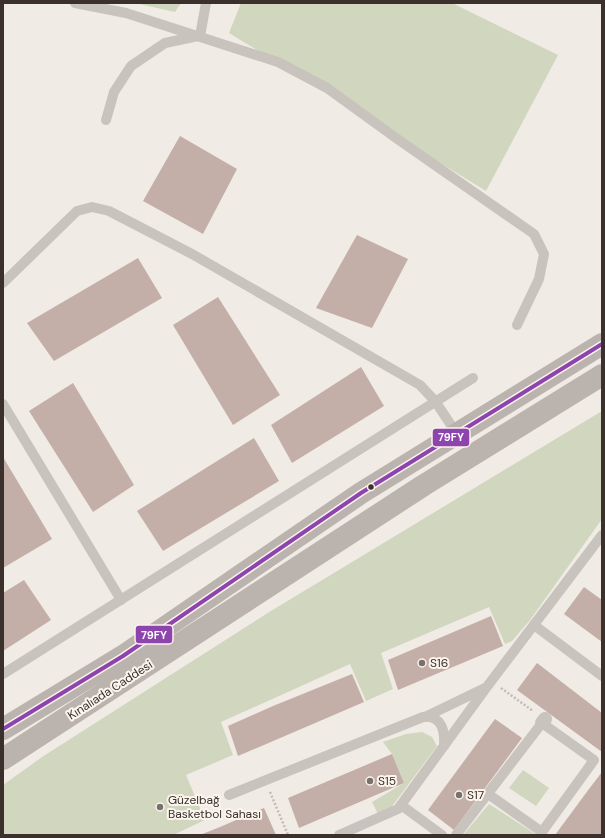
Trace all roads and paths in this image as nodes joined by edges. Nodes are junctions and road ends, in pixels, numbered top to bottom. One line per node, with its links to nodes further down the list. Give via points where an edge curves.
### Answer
1 (75, 3): 3 (lane, via 126,13)
2 (206, 3): 3 (lane)
3 (200, 36): 4 (lane, via 165,43 131,66 114,92); 6 (lane, via 278,62 327,88 534,234 544,254 539,279)
4 (106, 120)
5 (3, 283): 10 (lane, via 77,210 92,207 104,209 192,254 420,385)
6 (517, 325)
7 (602, 344): 12 (main road, Kınalıada Caddesi)
8 (602, 375): 23 (main road, Kınalıada Caddesi, via 424,485)
9 (473, 378): 10 (lane)
10 (436, 401): 12 (lane); 14 (lane)
11 (3, 404): 14 (lane)
12 (457, 434): 21 (main road, Kınalıada Caddesi, via 361,494 123,656)
13 (602, 535): 15 (lane)
14 (121, 600): 16 (lane)
15 (534, 625): 17 (lane); 18 (lane)
16 (3, 674)
17 (602, 676)
18 (488, 684): 19 (lane); 20 (path); 22 (lane)
19 (423, 718): 22 (lane, via 431,716 438,720 442,728); 24 (lane)
20 (544, 721): 25 (lane); 25 (lane, via 594,760 542,832)
21 (3, 729)
22 (444, 746): 27 (lane)
23 (3, 760)
24 (265, 780): 26 (lane); 28 (path)
25 (488, 794): 31 (lane)
26 (229, 795)
27 (401, 805): 29 (lane, via 398,809); 30 (lane)
28 (288, 835)
29 (339, 835)
30 (442, 835)
31 (456, 835)

